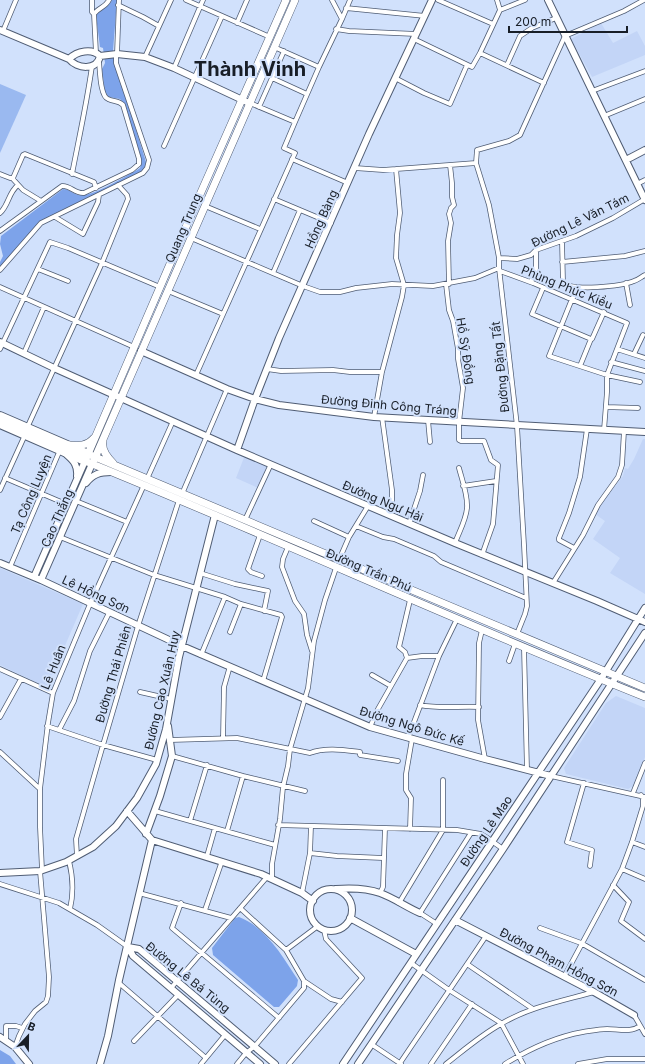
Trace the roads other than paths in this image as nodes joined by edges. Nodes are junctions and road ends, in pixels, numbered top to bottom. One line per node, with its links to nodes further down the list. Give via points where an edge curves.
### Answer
1 (16, 0): 31 (street)
2 (92, 0): 22 (street)
3 (109, 0): 22 (street, via 106,6)
4 (170, 0): 29 (street)
5 (186, 0): 19 (street)
6 (203, 0): 19 (street)
7 (246, 0): 27 (street)
8 (286, 0): 34 (main road, Quang Trung)
9 (295, 0): 35 (main road, Quang Trung)
10 (332, 0): 26 (street)
11 (350, 0): 20 (street)
12 (432, 0): 24 (street, Hồng Bàng)
13 (438, 0): 28 (street)
14 (497, 0): 21 (street)
15 (525, 0): 21 (street)
16 (548, 0): 25 (street)
17 (644, 0): 33 (street)
18 (119, 2): 29 (street); 38 (street)
19 (200, 6): 23 (street); 46 (street)
20 (346, 8): 24 (street); 26 (street)
21 (500, 10): 28 (street)
22 (94, 14): 39 (street)
23 (222, 16): 27 (street); 48 (street)
24 (425, 16): 32 (street, Hồng Bàng)
25 (556, 18): 33 (street); 43 (street, via 520,36)
26 (342, 19): 30 (street)
27 (237, 23): 34 (street)
28 (493, 24): 37 (street)
29 (159, 26): 40 (street)
30 (336, 29): 32 (street); 45 (street)
31 (1, 30): 41 (street)
32 (415, 36): 42 (street); 50 (street, Hồng Bàng)
33 (565, 36): 51 (street); 52 (street)
34 (270, 37): 55 (main road, Quang Trung)
35 (274, 47): 36 (street); 55 (main road, Quang Trung)
36 (284, 51): 45 (street); 49 (street)
37 (480, 53): 42 (street, via 472,67); 43 (street)
38 (116, 54): 39 (street); 40 (street); 76 (street, via 116,63 149,163 143,173)
39 (100, 57): 41 (street, via 92,52 81,53); 44 (street, via 96,65); 77 (street, via 103,95 123,105 139,162 136,168)
40 (145, 57): 46 (street)
41 (69, 59): 44 (street, via 76,65)
42 (467, 65): 50 (street, via 450,104)
43 (506, 65): 51 (street)
44 (92, 66): 70 (street, via 87,104)
45 (319, 67): 53 (street)
46 (174, 68): 48 (street)
47 (645, 72): 52 (street)
48 (195, 78): 55 (street); 59 (street)
49 (272, 78): 53 (street); 56 (street)
50 (395, 78): 67 (street, Hồng Bàng)
51 (544, 83): 65 (street, via 520,135 477,150)
52 (592, 91): 57 (street)
53 (307, 94): 58 (street)
54 (645, 99): 57 (street)
55 (246, 101): 56 (street); 61 (main road, Quang Trung); 64 (main road, Quang Trung)
56 (259, 107): 58 (street)
57 (604, 116): 63 (street)
58 (295, 122): 62 (street, via 284,148 295,153)
59 (164, 146)
60 (645, 150): 63 (street)
61 (216, 159): 64 (main road); 109 (main road, Quang Trung)
62 (292, 159): 73 (street); 79 (street)
63 (626, 160): 74 (street)
64 (224, 162): 82 (main road, Quang Trung)
65 (476, 163): 66 (street); 93 (street, Đường Đặng Tất, via 489,205)
66 (450, 165): 68 (street); 105 (street, Hồ Sỹ Đồng, via 454,205 449,214 451,223)
67 (355, 168): 68 (street); 73 (street, Hồng Bàng)
68 (396, 169): 106 (street, via 400,212 396,258)
69 (0, 174): 71 (street)
70 (72, 174): 71 (street, via 24,154); 77 (street, via 94,182)
71 (12, 178): 75 (street)
72 (645, 180): 74 (street)
73 (348, 183): 86 (street, Hồng Bàng)
74 (638, 184): 80 (street)
75 (18, 185): 81 (street); 84 (street)
76 (118, 185): 78 (street); 96 (street, via 128,197)
77 (96, 188): 81 (street, via 81,194 68,186 63,186)
78 (99, 195): 85 (street); 85 (street, via 83,234)
79 (274, 199): 83 (street); 87 (street)
80 (645, 200): 90 (street, Đường Lê Văn Tám)
81 (41, 201): 88 (street)
82 (205, 206): 87 (street); 89 (main road, Quang Trung)
83 (300, 210): 86 (street); 100 (street)
84 (0, 213)
85 (55, 217): 98 (street, via 38,226)
86 (331, 223): 107 (street, Hồng Bàng)
87 (260, 230): 94 (street)
88 (0, 232)
89 (191, 238): 94 (street); 112 (main road, Quang Trung)
90 (562, 241): 91 (street, Đường Lê Văn Tám); 95 (street)
91 (536, 250): 93 (street, Đường Lê Văn Tám, via 517,259); 103 (street, via 536,269)
92 (645, 251): 95 (street, via 625,256)
93 (499, 258): 99 (street, Đường Đặng Tất)
94 (246, 261): 100 (street); 118 (street)
95 (562, 262): 111 (street, via 563,282)
96 (102, 263): 97 (street, via 50,242); 109 (street); 119 (street)
97 (38, 269): 102 (street); 113 (street)
98 (0, 270)
99 (499, 270): 103 (street, Phùng Phúc Kiều); 105 (street); 152 (street, Đường Đặng Tất)
100 (273, 273): 107 (street)
101 (645, 276): 104 (street)
102 (68, 281)
103 (531, 282): 110 (street, Phùng Phúc Kiều)
104 (626, 283): 111 (street); 115 (street)
105 (447, 284): 106 (street); 150 (street, Hồ Sỹ Đồng, via 463,388)
106 (404, 285): 107 (street, via 392,284 340,292 320,292); 135 (street)
107 (303, 286): 133 (street, Hồng Bàng)
108 (0, 287): 113 (street)
109 (160, 287): 112 (main road); 124 (main road, Quang Trung)
110 (543, 288): 114 (street, Phùng Phúc Kiều); 120 (street, via 532,314)
111 (580, 288): 114 (street)
112 (168, 291): 118 (street); 126 (main road, Quang Trung)
113 (25, 298): 116 (street); 123 (street)
114 (572, 299): 117 (street, Phùng Phúc Kiều); 120 (street)
115 (630, 305)
116 (44, 307): 119 (street); 127 (street)
117 (604, 312): 122 (street); 125 (street, Phùng Phúc Kiều, via 627,323)
118 (223, 314): 136 (street)
119 (76, 320): 124 (street); 132 (street)
120 (560, 326): 122 (street); 131 (street, via 550,356)
121 (643, 335): 128 (street)
122 (591, 340): 131 (street)
123 (1, 345): 127 (street, Đường Ngư Hải)
124 (134, 347): 126 (main road); 140 (main road, Quang Trung)
125 (617, 349): 128 (street); 130 (street)
126 (141, 350): 136 (street, Đường Đinh Công Tráng); 141 (main road, Quang Trung)
127 (24, 353): 132 (street, Đường Ngư Hải)
128 (634, 354): 129 (street)
129 (645, 358)
130 (611, 362): 134 (street); 137 (street)
131 (580, 366): 137 (street)
132 (54, 368): 140 (street, Đường Ngư Hải); 155 (street)
133 (267, 369): 135 (street); 142 (street, Hồng Bàng)
134 (645, 371)
135 (382, 372): 146 (street)
136 (196, 375): 139 (street, Đường Đinh Công Tráng)
137 (607, 375): 138 (street); 143 (street)
138 (640, 382)
139 (226, 389): 142 (street, Đường Đinh Công Tráng); 159 (street, Đường Thái Phiên)
140 (114, 394): 141 (street, Đường Ngư Hải); 158 (main road, Quang Trung)
141 (121, 397): 149 (street, Đường Ngư Hải); 158 (main road, Quang Trung)
142 (255, 399): 146 (street, Đường Đinh Công Tráng, via 280,405); 162 (street, Hồng Bàng)
143 (606, 407): 144 (street); 154 (street)
144 (638, 408)
145 (0, 416): 155 (highway)
146 (374, 417): 147 (street, Đường Đinh Công Tráng)
147 (382, 417): 148 (street, Đường Đinh Công Tráng); 181 (street, via 392,490)
148 (428, 420): 150 (street, Đường Đinh Công Tráng); 160 (street)
149 (173, 421): 159 (street, Đường Ngư Hải); 170 (street, Lê Huân)
150 (459, 422): 152 (street, Đường Đinh Công Tráng); 169 (street, Hồ Sỹ Đồng, via 460,440 484,442 491,460 498,465)
151 (0, 424): 155 (highway)
152 (517, 426): 153 (street, Đường Đinh Công Tráng); 200 (street, Đường Đặng Tất)
153 (587, 429): 154 (street, Đường Đinh Công Tráng); 193 (street, via 580,476 559,538 561,542)
154 (604, 430): 156 (street, Đường Đinh Công Tráng)
155 (26, 431): 161 (highway); 168 (street)
156 (624, 431): 157 (street, Đường Đinh Công Tráng); 193 (street, via 620,473 598,505)
157 (645, 432)
158 (100, 436): 161 (main road, via 87,444); 163 (main road, Quang Trung); 166 (main road, via 104,452)
159 (207, 436): 162 (street, Đường Ngư Hải); 176 (street, Đường Thái Phiên)
160 (430, 442)
161 (63, 449): 163 (highway); 171 (street, via 76,465); 175 (street, Tạ Công Luyện)
162 (237, 450): 164 (street, Đường Ngư Hải)
163 (90, 459): 166 (main road, Đường Trần Phú); 171 (street); 173 (street, Cao Thắng)
164 (271, 464): 179 (street, Đường Ngư Hải); 182 (street)
165 (459, 468): 172 (street)
166 (114, 469): 170 (main road, Đường Trần Phú); 173 (street, via 92,476)
167 (423, 475): 185 (street)
168 (5, 478): 174 (street); 175 (street)
169 (496, 481): 172 (street); 194 (street, via 493,524)
170 (145, 482): 176 (main road, Đường Trần Phú); 184 (street, Lê Huân)
171 (75, 484): 173 (street); 178 (street)
172 (463, 486): 191 (street, via 466,513)
173 (82, 487): 177 (street, Cao Thắng)
174 (0, 490)
175 (42, 494): 178 (street); 198 (street, Tạ Công Luyện)
176 (180, 497): 180 (main road, Đường Trần Phú); 202 (street, Đường Thái Phiên)
177 (76, 501): 184 (street); 189 (street, Cao Thắng)
178 (66, 504): 187 (street)
179 (368, 506): 181 (street, Đường Ngư Hải); 186 (street)
180 (216, 512): 182 (main road, Đường Trần Phú); 188 (main road, Đường Trần Phú); 201 (street, Đường Cao Xuân Huy)
181 (388, 515): 185 (street, Đường Ngư Hải)
182 (245, 521): 196 (main road, Đường Trần Phú)
183 (314, 521): 190 (street)
184 (127, 522): 195 (street, Lê Huân)
185 (409, 524): 191 (street, Đường Ngư Hải)
186 (356, 526): 190 (street); 210 (street, via 394,539)
187 (53, 534): 189 (street); 204 (street)
188 (260, 535): 192 (main road, Đường Trần Phú); 203 (street, via 248,569)
189 (60, 537): 195 (street); 205 (street, Cao Thắng)
190 (349, 537): 196 (street)
191 (455, 543): 194 (street, Đường Ngư Hải)
192 (288, 547): 199 (main road, Đường Trần Phú); 230 (street, via 282,567 295,601 304,614)
193 (574, 548): 206 (street)
194 (482, 555): 200 (street, Đường Ngư Hải)
195 (112, 557): 202 (street); 212 (street, Lê Huân)
196 (339, 560): 199 (main road); 208 (main road, Đường Trần Phú)
197 (0, 563): 198 (street, Lê Hồng Sơn)
198 (10, 567): 204 (street, Lê Hồng Sơn)
199 (336, 568): 211 (main road, Đường Trần Phú); 230 (street)
200 (525, 572): 206 (street, Đường Ngư Hải); 210 (street, Đường Đặng Tất)
201 (200, 573): 207 (street, Đường Cao Xuân Huy); 215 (street, via 268,591)
202 (154, 575): 207 (street); 222 (street, Đường Thái Phiên)
203 (262, 576)
204 (34, 577): 205 (street, Lê Hồng Sơn)
205 (41, 580): 212 (street, Lê Hồng Sơn)
206 (553, 583): 218 (street, Đường Ngư Hải)
207 (197, 587): 209 (street); 228 (street, Đường Cao Xuân Huy)
208 (414, 591): 211 (main road); 217 (main road, Đường Trần Phú)
209 (225, 597): 213 (street); 231 (street)
210 (526, 598): 226 (street, Đường Đặng Tất, via 526,609)
211 (410, 600): 219 (main road, Đường Trần Phú); 233 (street, via 399,647)
212 (90, 604): 216 (street, Lê Hồng Sơn); 247 (street, Lê Huân)
213 (241, 604): 215 (street); 224 (street)
214 (645, 608): 218 (street, Đường Lê Mao)
215 (264, 610): 242 (street, via 282,617)
216 (110, 613): 222 (street, Lê Hồng Sơn); 259 (street, via 90,651 74,701)
217 (471, 615): 221 (main road); 226 (main road, Đường Trần Phú)
218 (638, 618): 220 (street, Đường Ngư Hải); 237 (street, Đường Lê Mao)
219 (457, 619): 221 (main road, Đường Trần Phú); 232 (street)
220 (645, 622)
221 (468, 624): 223 (main road, Đường Trần Phú)
222 (138, 626): 228 (street, Lê Hồng Sơn); 263 (street, Đường Thái Phiên)
223 (482, 630): 227 (main road, Đường Trần Phú); 254 (street, via 479,643)
224 (230, 632)
225 (645, 633): 239 (street, Đường Lê Mao)
226 (517, 634): 237 (main road, Đường Trần Phú)
227 (515, 644): 229 (main road, Đường Trần Phú); 234 (street)
228 (182, 646): 231 (street, Đường Ngô Đức Kế); 249 (street, Đường Cao Xuân Huy)
229 (524, 648): 241 (main road, Đường Trần Phú); 272 (street)
230 (312, 653): 250 (street)
231 (201, 655): 235 (street, Đường Ngô Đức Kế)
232 (439, 656): 233 (street); 252 (street)
233 (407, 658): 244 (street)
234 (509, 661)
235 (230, 666): 242 (street, Đường Ngô Đức Kế); 260 (street, via 224,687)
236 (0, 669): 240 (street)
237 (606, 672): 239 (main road, Đường Trần Phú); 241 (street, Đường Lê Mao)
238 (372, 675): 244 (street)
239 (618, 677): 243 (street, Đường Lê Mao); 245 (main road, Đường Trần Phú)
240 (21, 679): 247 (street); 253 (street)
241 (601, 680): 243 (main road, Đường Trần Phú); 273 (street, Đường Lê Mao)
242 (263, 681): 250 (street, Đường Ngô Đức Kế)
243 (612, 684): 248 (main road, Đường Trần Phú); 275 (street, Đường Lê Mao)
244 (391, 686): 258 (street)
245 (645, 688)
246 (140, 692): 249 (street)
247 (53, 693): 257 (street, Lê Huân)
248 (645, 697)
249 (171, 699): 256 (street, Đường Cao Xuân Huy)
250 (305, 699): 258 (street, Đường Ngô Đức Kế); 264 (street)
251 (0, 704): 253 (street)
252 (420, 705): 254 (street, via 435,708); 261 (street)
253 (6, 707): 255 (street)
254 (479, 707): 267 (street)
255 (0, 717)
256 (167, 722): 262 (street); 268 (street, Đường Cao Xuân Huy)
257 (47, 726): 259 (street); 279 (street, Lê Huân)
258 (370, 727): 261 (street, Đường Ngô Đức Kế)
259 (59, 730): 263 (street)
260 (223, 738): 262 (street); 264 (street, via 237,738)
261 (410, 738): 267 (street, Đường Ngô Đức Kế); 290 (street, via 406,790 411,798)
262 (170, 740): 266 (street)
263 (102, 745): 268 (street); 302 (street, Đường Thái Phiên, via 76,839)
264 (290, 749): 269 (street, via 310,753 318,750 360,752 360,755); 278 (street)
265 (0, 752): 279 (street)
266 (172, 756): 270 (street); 284 (street)
267 (485, 759): 272 (street, Đường Ngô Đức Kế)
268 (157, 760): 283 (street, Đường Cao Xuân Huy, via 137,798)
269 (398, 761)
270 (207, 765): 274 (street); 285 (street)
271 (645, 765): 281 (street)
272 (527, 770): 273 (street, Đường Ngô Đức Kế)
273 (538, 773): 275 (street, Đường Ngô Đức Kế); 296 (street, Đường Lê Mao)
274 (243, 776): 278 (street); 292 (street)
275 (551, 776): 277 (street, Đường Ngô Đức Kế); 300 (street, Đường Lê Mao)
276 (443, 780): 291 (street)
277 (584, 783): 281 (street, Đường Ngô Đức Kế); 307 (street, via 567,842 592,850)
278 (283, 787): 280 (street); 286 (street)
279 (40, 789): 309 (street, Lê Huân)
280 (305, 791)
281 (633, 793): 282 (street, Đường Ngô Đức Kế)
282 (643, 796): 297 (street, via 643,806)
283 (127, 811): 294 (street); 302 (street, Đường Cao Xuân Huy, via 116,826 93,847)
284 (155, 811): 285 (street); 294 (street)
285 (190, 821): 288 (street)
286 (278, 825): 287 (street); 298 (street)
287 (311, 826): 289 (street); 301 (street)
288 (215, 828): 292 (street); 303 (street)
289 (385, 828): 290 (street); 304 (street)
290 (410, 829): 291 (street)
291 (443, 830): 293 (street); 322 (street)
292 (227, 831): 298 (street)
293 (471, 832): 296 (street, via 481,834); 326 (street)
294 (146, 834): 295 (street)
295 (152, 840): 303 (street); 316 (street)
296 (491, 841): 300 (street); 330 (street, Đường Lê Mao)
297 (632, 842): 299 (street); 308 (street)
298 (275, 845): 311 (street)
299 (645, 847)
300 (503, 849): 329 (street, Đường Lê Mao)
301 (310, 853): 304 (street); 317 (street)
302 (77, 856): 305 (street, Đường Cao Xuân Huy)
303 (207, 856): 306 (street)
304 (383, 858): 318 (street, via 383,887)
305 (69, 860): 309 (street, Đường Cao Xuân Huy); 324 (street, via 73,881)
306 (222, 861): 311 (street); 325 (street)
307 (590, 866)
308 (622, 869): 312 (street); 314 (street)
309 (41, 871): 310 (street, Đường Cao Xuân Huy); 319 (street, Lê Huân)
310 (0, 873)
311 (270, 878): 317 (street); 323 (street)
312 (645, 879)
313 (0, 884): 319 (street)
314 (613, 885): 335 (street, via 629,902 621,921); 336 (street)
315 (335, 890): 318 (street, via 364,889); 320 (street, via 322,892 316,895); 328 (street, via 350,901)
316 (139, 893): 321 (street); 337 (street)
317 (302, 893): 320 (street)
318 (380, 893): 322 (street)
319 (42, 897): 324 (street); 361 (street, Lê Huân, via 49,977 48,996 46,1002)
320 (313, 901): 331 (street, via 310,907 311,914)
321 (181, 903): 325 (street); 339 (street, via 172,928)
322 (399, 903): 326 (street)
323 (240, 908): 327 (street); 338 (street)
324 (70, 909): 337 (street)
325 (206, 910): 327 (street)
326 (420, 913): 330 (street)
327 (232, 918): 339 (street)
328 (350, 918): 333 (street, via 338,930); 340 (street)
329 (455, 920): 334 (street, Đường Phạm Hồng Sơn); 343 (street, Đường Lê Mao)
330 (437, 924): 340 (street, Đường Lê Mao)
331 (318, 926): 333 (street); 338 (street)
332 (540, 928): 336 (street)
333 (324, 930): 353 (street, via 326,939 362,978)
334 (486, 936): 342 (street); 344 (street, Đường Phạm Hồng Sơn)
335 (644, 937)
336 (581, 943): 344 (street); 346 (street)
337 (128, 947): 345 (street, Đường Lê Bá Tùng, via 139,949); 348 (street); 349 (street, Đường Lê Bá Tùng, via 133,956)
338 (286, 950): 347 (street)
339 (201, 952): 345 (street); 358 (street)
340 (416, 954): 341 (street, Đường Lê Mao)
341 (411, 963): 343 (street); 380 (street, Đường Lê Mao)
342 (467, 964): 350 (street); 355 (street)
343 (421, 970): 350 (street); 366 (street, Đường Lê Mao)
344 (564, 977): 351 (street, Đường Phạm Hồng Sơn)
345 (177, 980): 349 (street); 367 (street, Đường Lê Bá Tùng)
346 (645, 980)
347 (304, 981): 353 (street, via 331,999); 358 (street, via 304,988)
348 (118, 983): 357 (street); 374 (street)
349 (171, 988): 352 (street, Đường Lê Bá Tùng)
350 (449, 990): 354 (street); 382 (street)
351 (594, 992): 355 (street); 356 (street, Đường Phạm Hồng Sơn)
352 (178, 995): 357 (street); 363 (street, Đường Lê Bá Tùng)
353 (342, 1002): 379 (street)
354 (472, 1004): 359 (street); 383 (street)
355 (533, 1009): 359 (street)
356 (634, 1015): 360 (street, Đường Phạm Hồng Sơn)
357 (157, 1016): 365 (street); 371 (street)
358 (278, 1018): 367 (street)
359 (501, 1023): 370 (street); 384 (street)
360 (640, 1026): 362 (street, Đường Phạm Hồng Sơn); 370 (street, via 633,1030 606,1029 582,1032 540,1045)
361 (22, 1028): 364 (street, via 6,1026); 368 (street, Lê Huân)
362 (645, 1034)
363 (225, 1035): 369 (street, Đường Lê Bá Tùng); 371 (street)
364 (3, 1038): 368 (street)
365 (134, 1042)
366 (371, 1044): 381 (street, Đường Lê Mao); 382 (street)
367 (255, 1046): 369 (street); 378 (street, Đường Lê Bá Tùng)
368 (15, 1047): 373 (street)
369 (246, 1053): 376 (street); 377 (street, Đường Lê Bá Tùng)
370 (518, 1056): 385 (street); 386 (street)
371 (206, 1058): 375 (street)
372 (645, 1060): 387 (street, via 607,1059); 388 (street)
373 (29, 1064)
374 (100, 1064)
375 (201, 1064)
376 (237, 1064)
377 (260, 1064)
378 (275, 1064)
379 (289, 1064)
380 (342, 1064)
381 (358, 1064)
382 (401, 1064)
383 (431, 1064)
384 (446, 1064)
385 (505, 1064)
386 (523, 1064)
387 (578, 1064)
388 (645, 1064)

